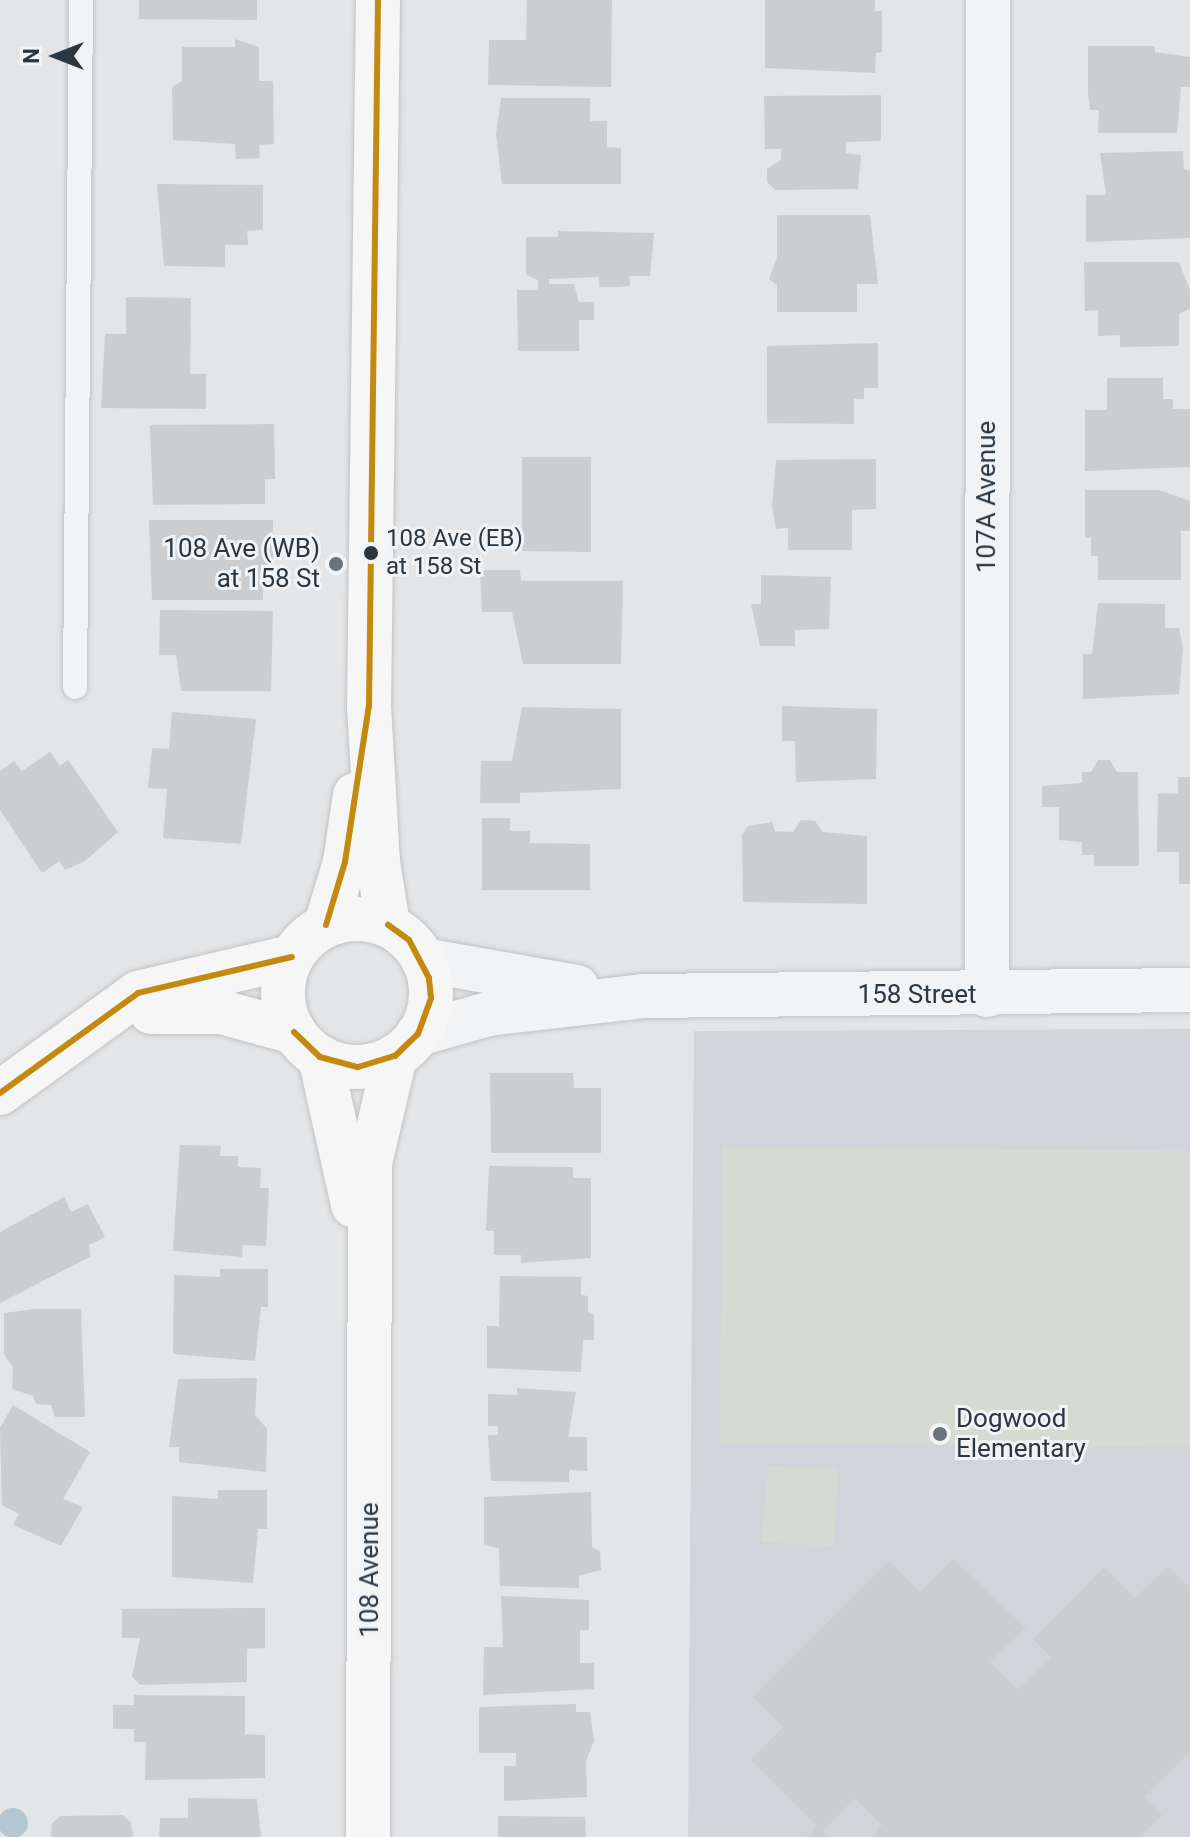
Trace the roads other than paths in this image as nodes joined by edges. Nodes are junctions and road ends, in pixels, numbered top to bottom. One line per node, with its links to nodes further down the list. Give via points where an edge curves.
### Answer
1 (81, 0): 4 (lane)
2 (378, 0): 5 (street)
3 (988, 0): 11 (street, 107A Avenue)
4 (75, 687)
5 (369, 706): 6 (street, via 345,862); 7 (street, via 378,862)
6 (326, 925): 7 (street, via 368,919); 8 (street)
7 (388, 925): 9 (street)
8 (292, 957): 13 (street, via 138,993); 14 (street, via 283,995)
9 (423, 960): 12 (street, 158 Street, via 488,975); 15 (street, via 431,998)
10 (1190, 990): 11 (street, 158 Street)
11 (987, 995): 12 (street, 158 Street)
12 (643, 996): 15 (street, 158 Street, via 488,1014)
13 (77, 1033): 14 (street, via 168,1011 221,1012); 16 (street)
14 (307, 1045): 15 (street, via 358,1067); 17 (street, 108 Avenue, via 347,1162)
15 (407, 1045): 17 (street, 108 Avenue, via 370,1163)
16 (0, 1093)
17 (366, 1302): 18 (street, 108 Avenue)
18 (368, 1837)

